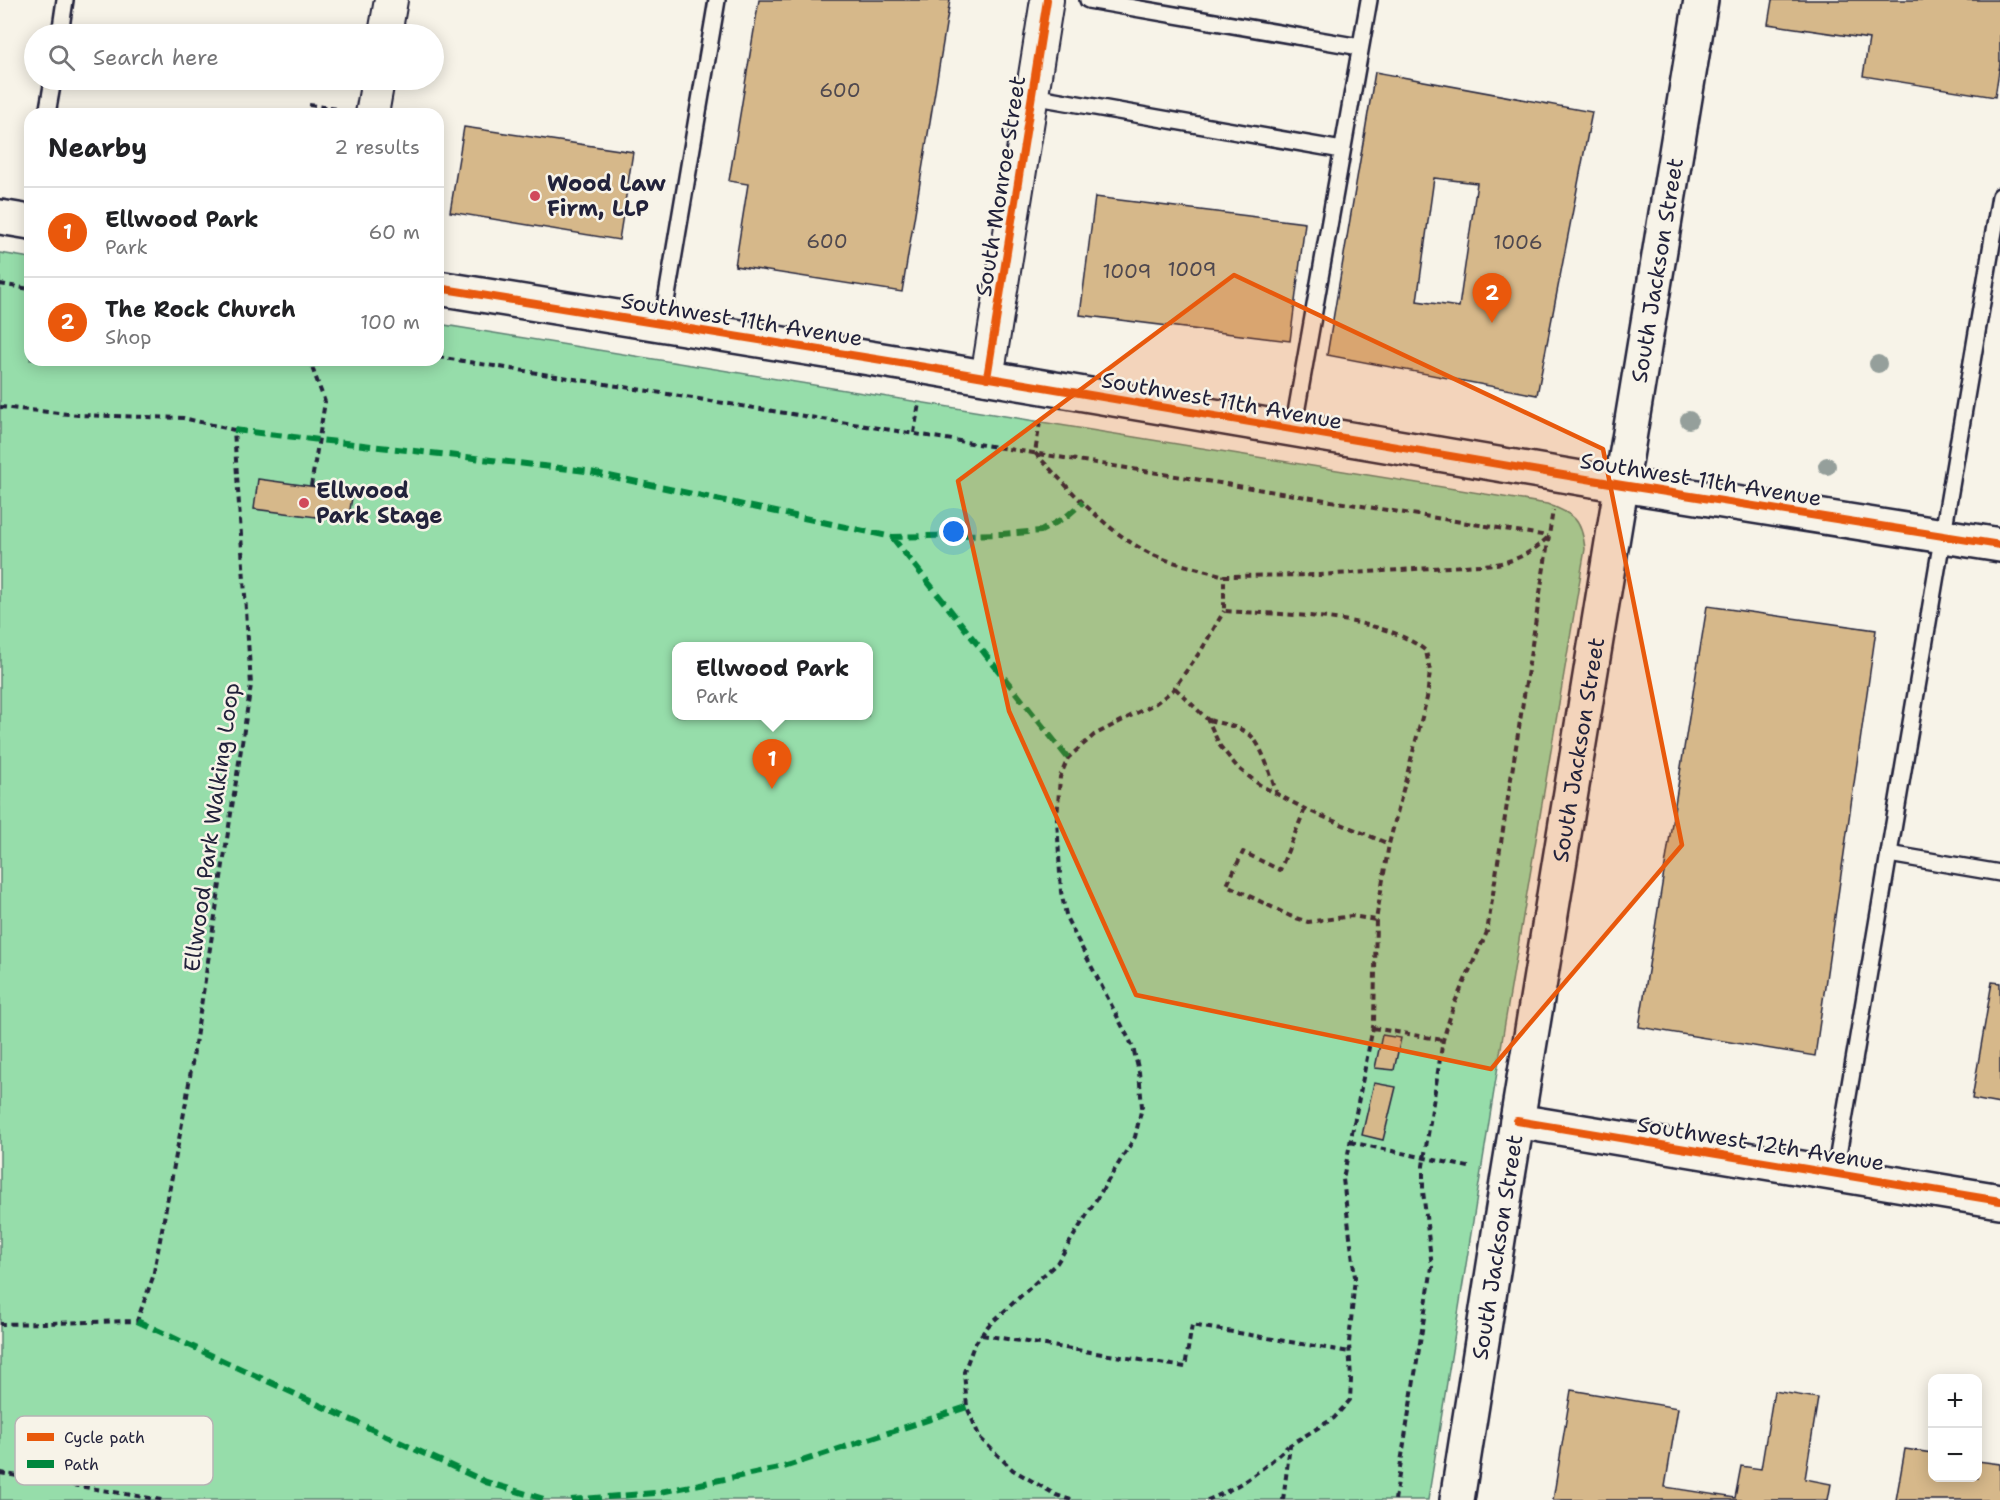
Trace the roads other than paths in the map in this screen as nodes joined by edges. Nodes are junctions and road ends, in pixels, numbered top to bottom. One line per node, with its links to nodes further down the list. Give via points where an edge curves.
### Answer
1 (65, 0): 8 (lane)
2 (391, 0): 9 (street)
3 (717, 0): 21 (lane)
4 (1047, 0): 13 (street, South Monroe Street)
5 (1088, 0): 10 (lane)
6 (1369, 0): 10 (lane)
7 (1701, 0): 24 (street, South Jackson Street)
8 (61, 24)
9 (387, 24)
10 (1360, 47): 16 (lane)
11 (52, 90): 14 (lane)
12 (376, 90): 15 (street)
13 (1032, 96): 16 (lane); 22 (street, South Monroe Street)
14 (49, 108)
15 (373, 108)
16 (1342, 150): 23 (lane)
17 (2000, 196): 25 (lane)
18 (0, 217): 19 (street)
19 (24, 221)
20 (444, 289): 21 (street, Southwest 11th Avenue)
21 (662, 325): 22 (street, Southwest 11th Avenue)
22 (987, 378): 23 (street, Southwest 11th Avenue)
23 (1293, 430): 24 (street, Southwest 11th Avenue)
24 (1622, 485): 25 (street, Southwest 11th Avenue); 29 (street, South Jackson Street)
25 (1944, 536): 26 (street, Southwest 11th Avenue); 27 (lane)
26 (2000, 545)
27 (1889, 854): 28 (lane); 30 (lane)
28 (2000, 873)
29 (1517, 1121): 30 (street, Southwest 12th Avenue); 32 (street, South Jackson Street)
30 (1835, 1173): 31 (street, Southwest 12th Avenue)
31 (2000, 1201)
32 (1457, 1500)

